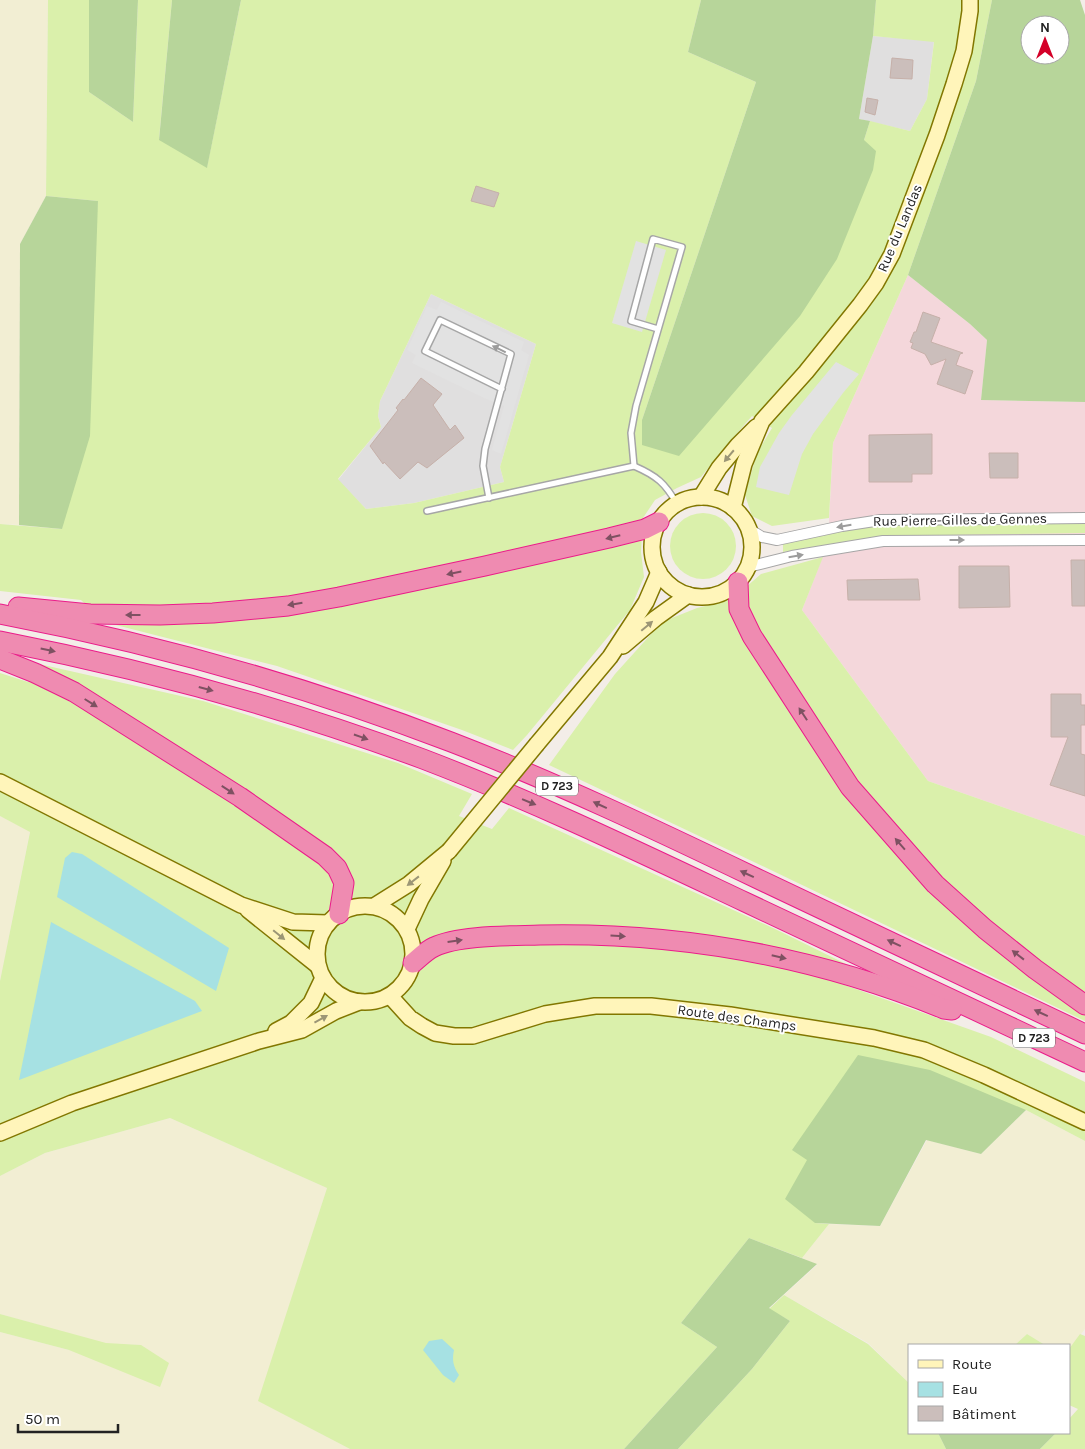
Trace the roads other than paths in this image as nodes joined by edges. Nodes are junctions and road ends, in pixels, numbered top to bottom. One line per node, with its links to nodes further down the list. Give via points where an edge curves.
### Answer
1 (970, 0): 4 (street, Rue du Landas, via 964,51 954,84 892,254 860,305)
2 (658, 329): 2 (lane, via 682,247 653,239 630,321); 5 (lane, via 631,433)
3 (502, 389): 3 (lane, one-way to 3, via 511,354 440,320 425,351); 7 (lane, via 485,449 483,466)
4 (762, 421): 6 (street, one-way to 6, via 719,468); 9 (street, Rue du Landas, via 744,464)
5 (634, 466): 7 (lane); 8 (lane, via 651,473 664,484)
6 (701, 497): 8 (street); 9 (street, via 718,500)
7 (489, 498): 10 (lane)
8 (677, 504): 12 (street)
9 (733, 508): 13 (street)
10 (427, 511)
11 (1085, 518): 13 (street, Rue Pierre-Gilles de Gennes, one-way to 13, via 881,520 776,540 762,537)
12 (659, 522): 15 (street, via 652,547); 18 (highway, one-way to 18, via 645,529 590,542 288,606 213,613 123,615)
13 (749, 529): 16 (street, via 752,554)
14 (1085, 540): 16 (street, Rue Pierre-Gilles de Gennes, one-way to 14, via 792,556 883,541)
15 (659, 572): 17 (street, via 677,590); 21 (street, via 646,602)
16 (743, 574): 17 (street, via 728,590 715,595); 33 (highway, one-way to 16, via 984,929 936,884 850,787 752,636 739,609)
17 (688, 595): 21 (street, one-way to 17)
18 (0, 604)
19 (0, 614): 35 (highway, D 723, one-way to 19, via 599,804 453,743 259,677 112,638)
20 (0, 641): 34 (highway, D 723, one-way to 34, via 132,669 230,696 331,727 439,766 585,826)
21 (610, 657): 24 (street, bridge)
22 (0, 659): 27 (highway, one-way to 27, via 74,692 240,797 325,856 337,868 344,883 344,892)
23 (0, 782): 25 (street)
24 (449, 851): 26 (street, one-way to 26, via 409,884); 28 (street)
25 (241, 905): 27 (street, via 294,922); 30 (street, one-way to 30)
26 (374, 906): 27 (street, via 350,908); 28 (street, via 398,918)
27 (333, 918): 30 (street, via 320,936 317,951)
28 (407, 929): 29 (street, via 414,951)
29 (413, 963): 31 (street, via 409,976); 34 (highway, one-way to 34, via 432,947 468,939 561,935 655,938 796,961 888,987 944,1009)
30 (321, 972): 32 (street, via 332,990); 36 (street, via 311,1003 291,1023)
31 (390, 996): 32 (street, via 375,1002); 38 (street, Route des Champs, via 422,1026 435,1033 454,1036 472,1036 545,1014 595,1006 651,1006 874,1038 924,1050)
32 (359, 1002): 36 (street, one-way to 32, via 302,1030)
33 (1085, 1005)
34 (983, 1014): 37 (highway, D 723)
35 (1085, 1034)
36 (259, 1041): 39 (street, via 72,1103)
37 (1085, 1062)
38 (1085, 1122)
39 (0, 1133)

